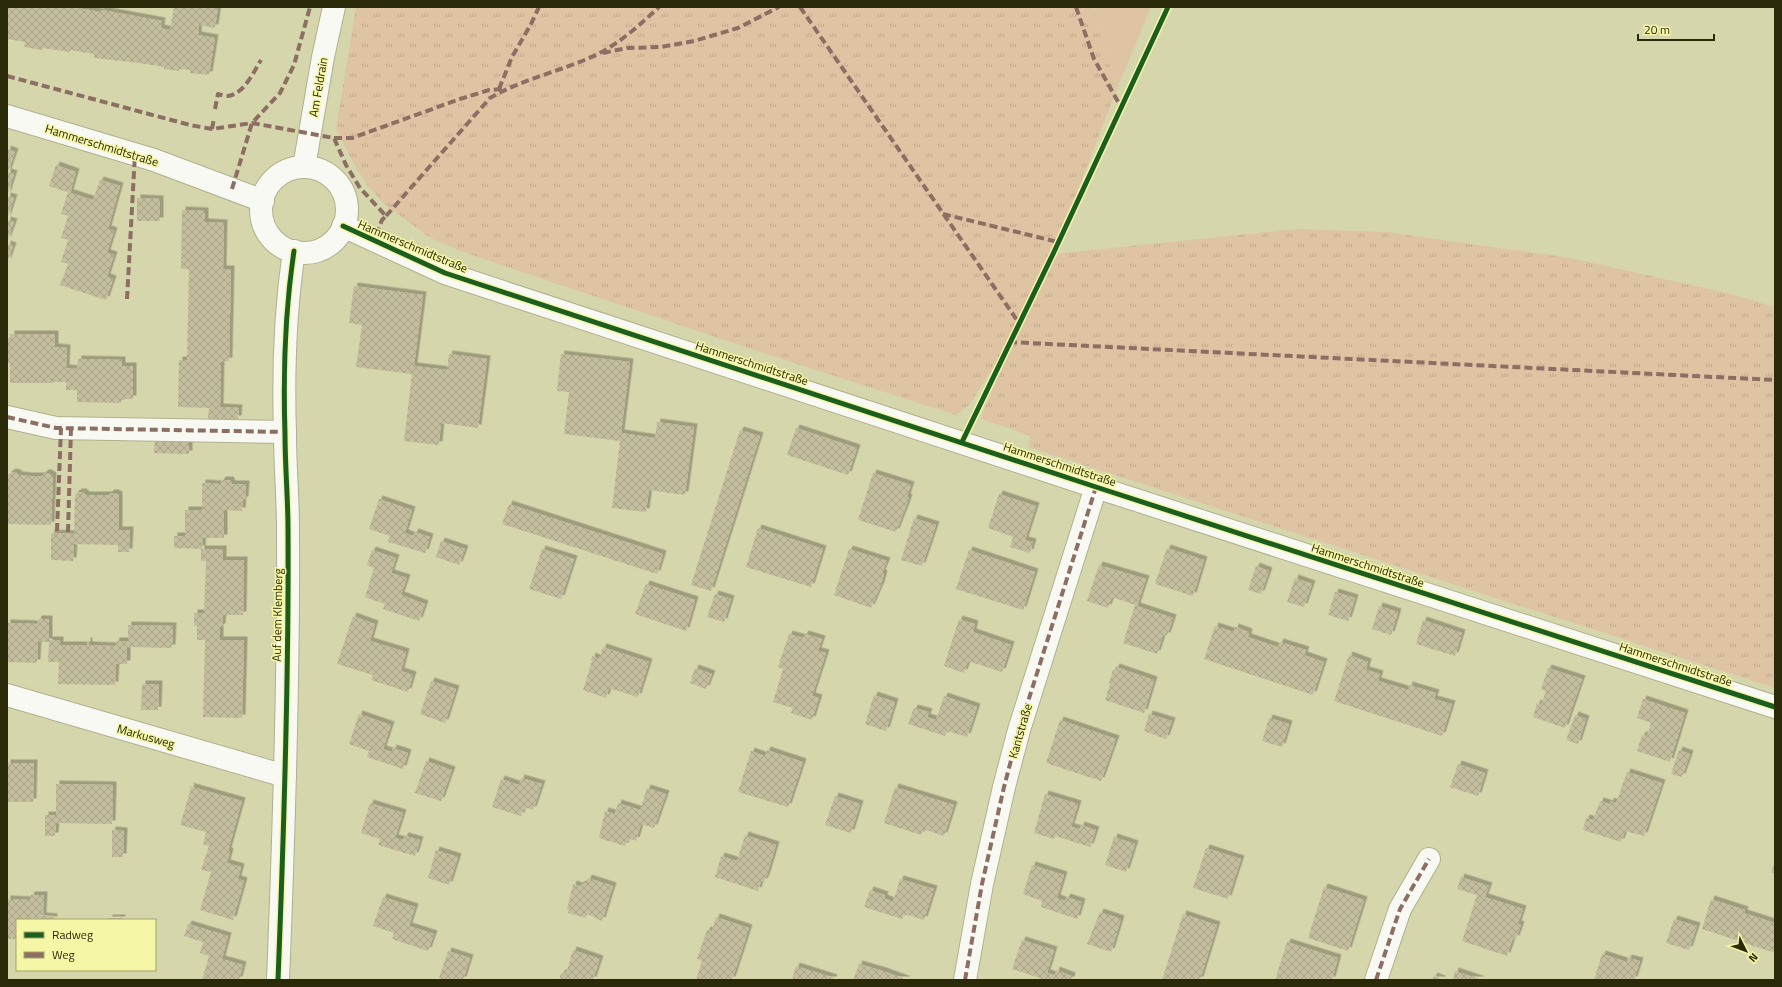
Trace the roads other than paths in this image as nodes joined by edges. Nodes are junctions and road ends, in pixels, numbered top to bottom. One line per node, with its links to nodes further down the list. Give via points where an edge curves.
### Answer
1 (334, 7): 3 (street, Am Feldrain)
2 (7, 116): 4 (street, Hammerschmidtstraße, via 154,160)
3 (304, 167): 4 (street, via 280,174 264,194); 5 (street, via 325,172 342,189 347,211)
4 (263, 201): 6 (street, via 262,216 265,227 281,246)
5 (343, 226): 6 (street, via 331,243 322,248 312,252); 9 (street, Hammerschmidtstraße, via 445,273)
6 (294, 251): 8 (street, Auf dem Klemberg, via 285,354)
7 (7, 418): 8 (street, via 56,428)
8 (284, 432): 12 (street, Auf dem Klemberg, via 288,528)
9 (1096, 487): 11 (street, Hammerschmidtstraße); 15 (street, Kantstraße, via 1013,752 982,884)
10 (7, 695): 12 (street, Markusweg)
11 (1775, 707)
12 (285, 776): 14 (street, Auf dem Klemberg)
13 (1429, 859): 16 (street, via 1400,909)
14 (278, 980)
15 (965, 980)
16 (1376, 980)

